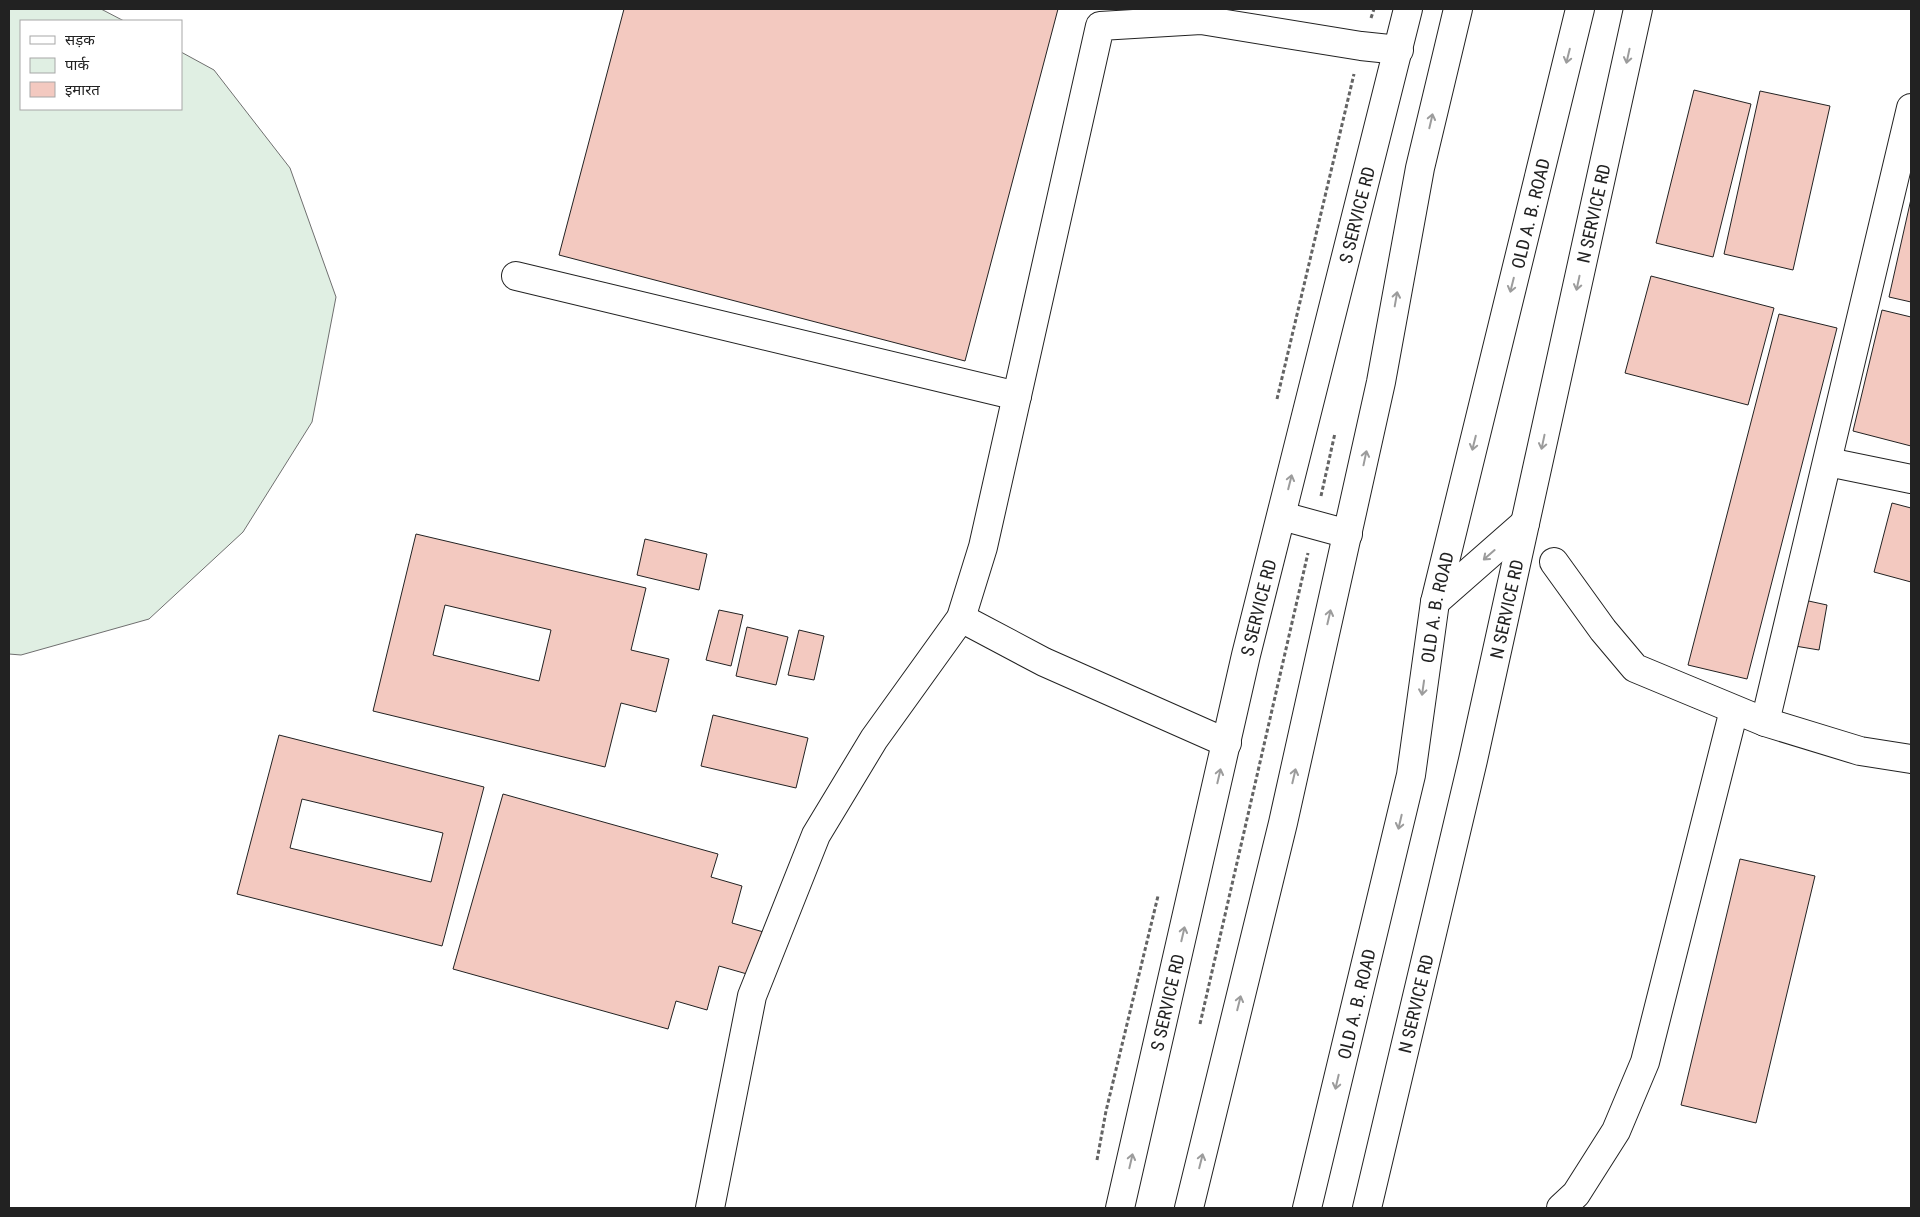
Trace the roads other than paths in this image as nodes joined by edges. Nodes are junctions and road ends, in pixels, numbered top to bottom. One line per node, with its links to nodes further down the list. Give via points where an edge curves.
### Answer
1 (1408, 9): 5 (street, S SERVICE RD)
2 (1458, 9): 13 (street, one-way to 2, via 1381,382 1420,168)
3 (1580, 9): 15 (street, OLD A. B. ROAD, one-way to 15)
4 (1638, 9): 12 (street, N SERVICE RD, one-way to 12)
5 (1399, 50): 8 (street, via 1200,20 1100,26); 11 (street, S SERVICE RD, one-way to 5)
6 (1911, 108): 9 (street)
7 (516, 276): 8 (street)
8 (1017, 396): 16 (street, via 983,547)
9 (1828, 462): 10 (street); 18 (street)
10 (1911, 479)
11 (1282, 516): 13 (street); 19 (street, S SERVICE RD)
12 (1525, 523): 15 (street, one-way to 15); 25 (street, N SERVICE RD, via 1473,760)
13 (1348, 534): 23 (street, one-way to 13, via 1283,823)
14 (1554, 562): 17 (street, via 1635,668)
15 (1435, 602): 24 (street, OLD A. B. ROAD, one-way to 24, via 1411,775)
16 (961, 618): 19 (street, via 1044,662); 21 (street, via 874,739 816,835 752,996)
17 (1734, 710): 18 (street); 26 (street, via 1645,1062 1616,1131 1576,1194)
18 (1765, 722): 20 (street, via 1860,751)
19 (1227, 743): 22 (street, S SERVICE RD, one-way to 19)
20 (1911, 759)
21 (710, 1208)
22 (1120, 1208)
23 (1189, 1208)
24 (1307, 1208)
25 (1367, 1208)
26 (1561, 1208)

